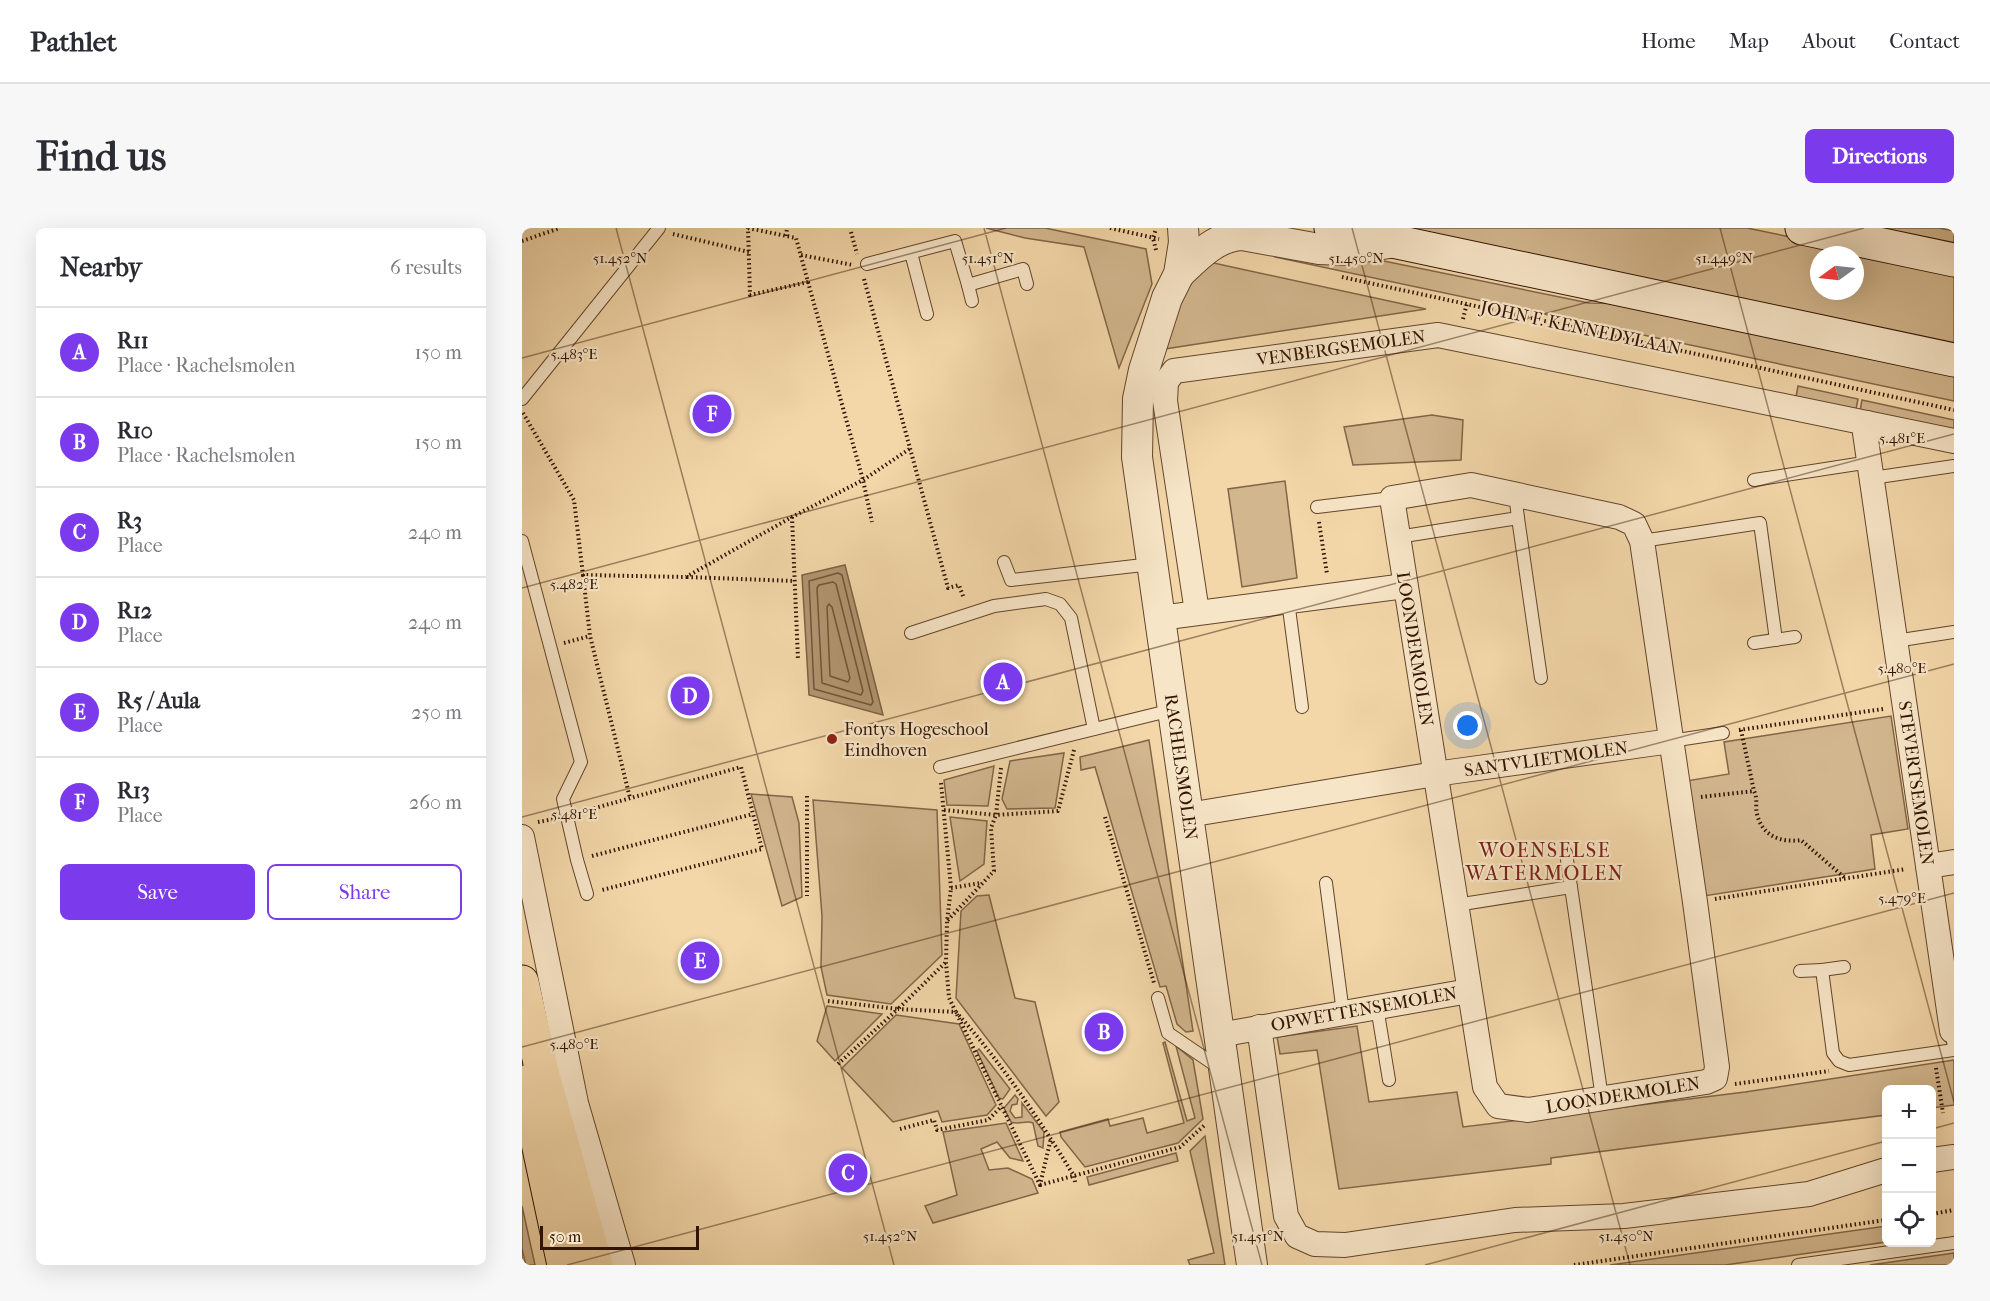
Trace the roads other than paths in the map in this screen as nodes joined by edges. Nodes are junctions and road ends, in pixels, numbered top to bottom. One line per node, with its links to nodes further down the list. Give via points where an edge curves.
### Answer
1 (1331, 228): 5 (main road)
2 (1802, 228): 7 (main road)
3 (659, 229): 15 (lane)
4 (1183, 235): 9 (street, RACHELSMOLEN)
5 (1396, 243): 9 (street, RACHELSMOLEN, via 1345,250 1319,249 1232,236 1208,248); 14 (main road)
6 (910, 253): 8 (lane); 11 (lane, via 955,241); 13 (lane)
7 (1954, 260)
8 (863, 264)
9 (1179, 274): 29 (street, RACHELSMOLEN, via 1164,309 1138,399 1137,457)
10 (1027, 284): 11 (lane, via 1023,269)
11 (968, 285): 12 (lane)
12 (972, 301)
13 (927, 314)
14 (1954, 360)
15 (522, 399)
16 (1867, 423): 17 (street); 19 (street, STEVERTSEMOLEN); 32 (street, VENBERGSEMOLEN, via 1438,334 1174,371 1166,382 1165,401)
17 (1954, 441)
18 (1954, 466): 19 (lane)
19 (1871, 470): 20 (lane); 38 (street, STEVERTSEMOLEN)
20 (1754, 480)
21 (1515, 494): 22 (street, via 1471,485); 24 (lane); 27 (street, via 1618,517 1634,524)
22 (1392, 498): 23 (lane); 25 (street, LOONDERMOLEN)
23 (1317, 507)
24 (1518, 518): 25 (lane); 40 (lane)
25 (1398, 537): 30 (street, LOONDERMOLEN)
26 (522, 541): 55 (lane, via 581,762 563,800)
27 (1642, 541): 37 (lane, via 1760,523); 45 (street, LOONDERMOLEN)
28 (1004, 562): 29 (lane, via 1011,580)
29 (1152, 564): 33 (street, RACHELSMOLEN)
30 (1406, 586): 31 (street); 47 (street, LOONDERMOLEN)
31 (1288, 601): 32 (street); 41 (lane)
32 (1197, 612): 33 (street)
33 (1160, 618): 42 (street, RACHELSMOLEN)
34 (1954, 632): 38 (lane)
35 (911, 633): 43 (lane, via 994,606 1046,599 1060,604 1071,618)
36 (1795, 637): 37 (lane)
37 (1776, 640): 39 (lane)
38 (1895, 641): 52 (street, STEVERTSEMOLEN)
39 (1754, 644)
40 (1541, 678)
41 (1302, 707)
42 (1173, 710): 43 (lane); 48 (street, RACHELSMOLEN)
43 (1095, 729): 46 (lane)
44 (1723, 733): 45 (lane, SANTVLIETMOLEN)
45 (1671, 741): 47 (street, SANTVLIETMOLEN); 71 (street, LOONDERMOLEN, via 1715,1078 1706,1083)
46 (940, 767)
47 (1436, 774): 48 (street, SANTVLIETMOLEN); 56 (street, LOONDERMOLEN)
48 (1188, 815): 67 (street, RACHELSMOLEN)
49 (526, 831): 80 (street, via 576,1103)
50 (1566, 853): 54 (lane)
51 (1954, 862): 52 (street)
52 (1928, 866): 66 (street, STEVERTSEMOLEN)
53 (1326, 883): 64 (lane)
54 (1571, 886): 56 (lane); 71 (lane)
55 (587, 894)
56 (1456, 905): 61 (street, LOONDERMOLEN)
57 (1844, 967): 58 (lane)
58 (1822, 970): 59 (lane); 66 (lane, via 1833,1053 1839,1061 1849,1065 1954,1050)
59 (1800, 971)
60 (522, 982): 79 (main road, via 542,1072)
61 (1469, 991): 63 (street, OPWETTENSEMOLEN); 71 (street, LOONDERMOLEN, via 1485,1087 1498,1107 1528,1110)
62 (1158, 998): 69 (lane, via 1168,1033)
63 (1377, 1007): 64 (street, OPWETTENSEMOLEN); 70 (lane)
64 (1343, 1013): 65 (street, OPWETTENSEMOLEN)
65 (1259, 1027): 67 (street, OPWETTENSEMOLEN); 75 (street, OPWETTENSEMOLEN, via 1286,1216 1297,1236 1315,1244 1345,1245 1515,1220 1624,1216 1809,1194)
66 (1953, 1031)
67 (1220, 1035): 69 (street, RACHELSMOLEN)
68 (522, 1067): 78 (main road)
69 (1225, 1072): 81 (street, RACHELSMOLEN)
70 (1389, 1080)
71 (1602, 1098)
72 (522, 1154): 77 (main road)
73 (1954, 1156): 74 (street)
74 (1936, 1159)
75 (1882, 1172)
76 (1954, 1242): 82 (lane)
77 (549, 1265)
78 (564, 1265)
79 (596, 1265)
80 (623, 1265)
81 (1252, 1265)
82 (1798, 1265)

